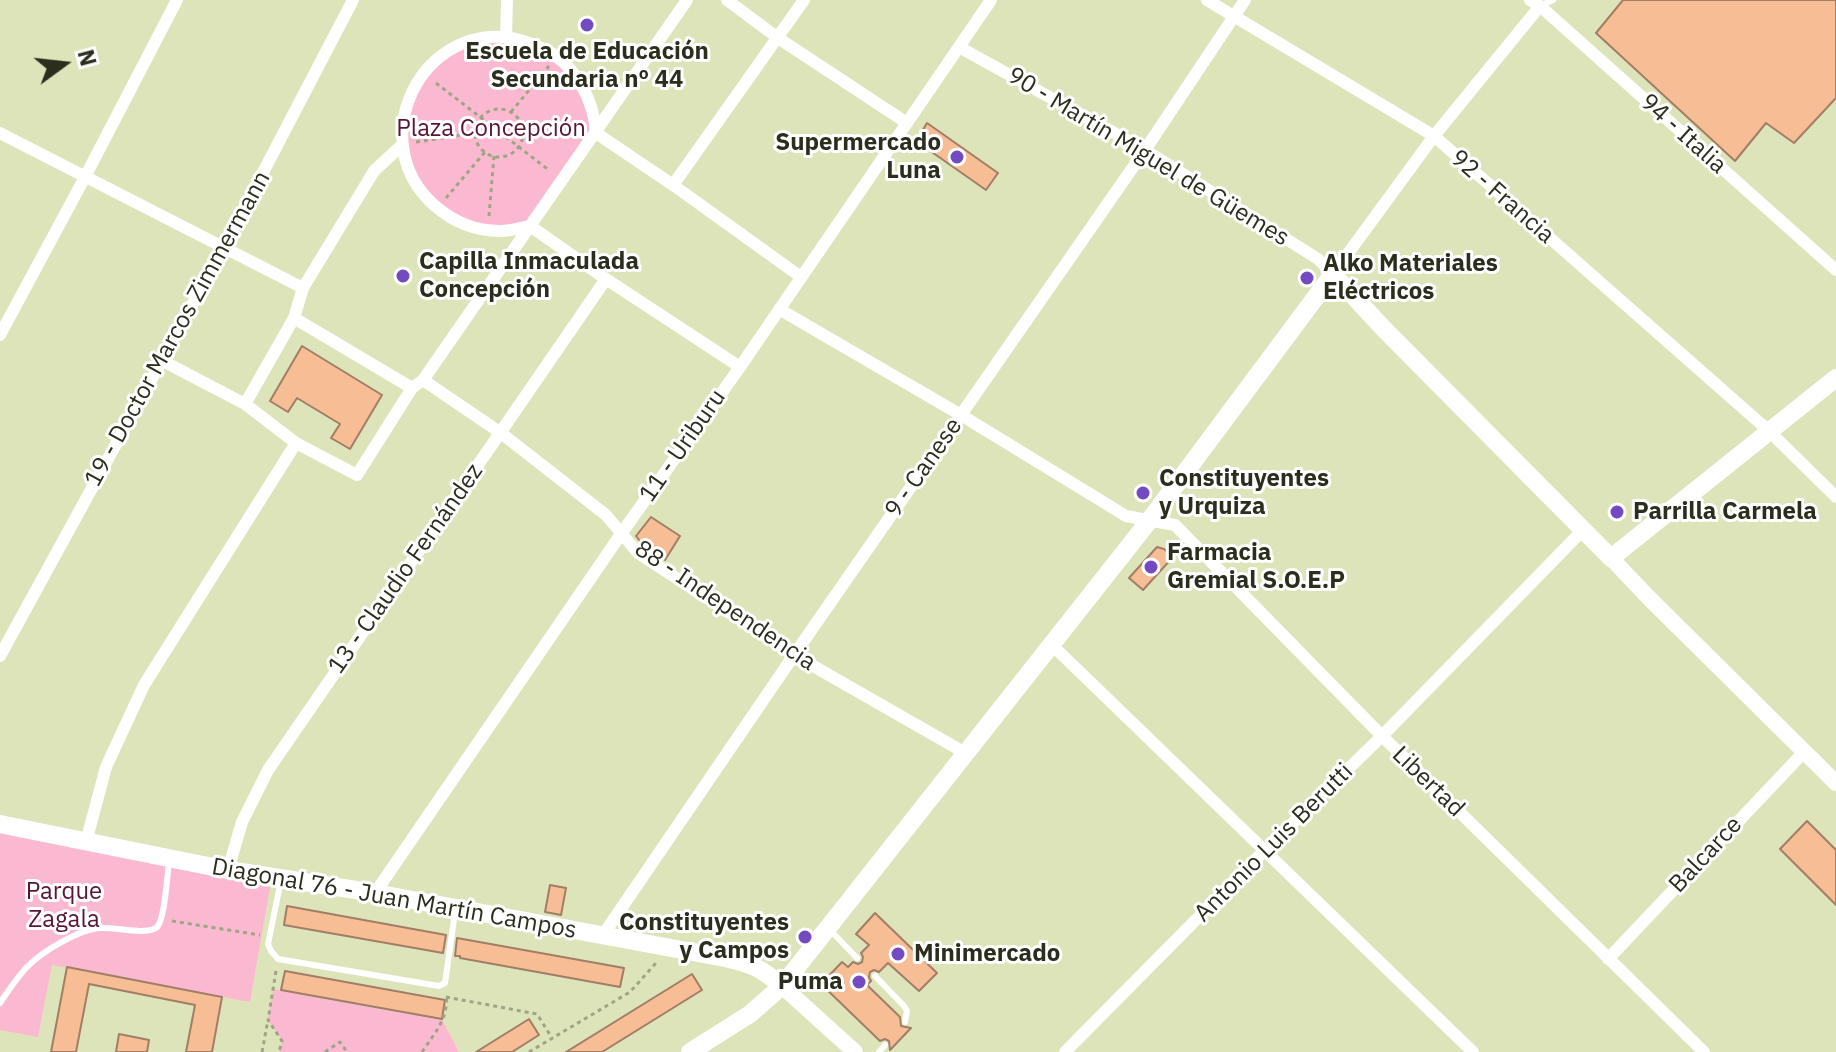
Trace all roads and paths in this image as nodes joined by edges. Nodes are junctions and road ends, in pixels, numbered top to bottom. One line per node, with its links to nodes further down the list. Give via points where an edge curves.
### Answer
1 (177, 0): 31 (street)
2 (353, 0): 37 (street, 19 - Doctor Marcos Zimmermann)
3 (507, 0): 13 (street)
4 (687, 0): 21 (street)
5 (727, 0): 14 (street)
6 (804, 0): 14 (street)
7 (991, 0): 15 (street, 11 - Uriburu)
8 (1207, 0): 12 (street, 92 - Francia)
9 (1245, 0): 12 (street, 9 - Canese)
10 (1553, 0): 11 (lane)
11 (1535, 3): 25 (street); 38 (street, 94 - Italia)
12 (1234, 16): 25 (street, 92 - Francia); 28 (street, 9 - Canese)
13 (506, 37): 16 (street); 17 (street, via 462,44)
14 (778, 38): 20 (street); 33 (street)
15 (959, 47): 20 (street, 11 - Uriburu); 28 (street, 90 - Martín Miguel de Güemes)
16 (556, 57): 18 (path); 21 (street, via 575,74 590,102)
17 (423, 73): 19 (path); 26 (street, via 403,113)
18 (511, 112): 19 (path, via 497,109); 22 (path)
19 (480, 117): 24 (path); 27 (path)
20 (907, 123): 40 (street, 11 - Uriburu)
21 (595, 127): 22 (path); 32 (street); 33 (street)
22 (522, 129): 27 (path)
23 (0, 133): 31 (street)
24 (475, 133): 26 (path); 29 (path)
25 (1434, 136): 39 (street); 52 (street, 92 - Francia)
26 (402, 145): 34 (street, via 409,173); 42 (street, via 374,171)
27 (518, 146): 30 (path, via 510,154); 32 (path)
28 (1145, 150): 39 (street, 90 - Martín Miguel de Güemes, via 1318,259); 51 (street, 9 - Canese)
29 (485, 152): 30 (path); 34 (path)
30 (494, 156): 36 (path)
31 (85, 177): 37 (street); 45 (street)
32 (562, 180): 35 (street)
33 (673, 185): 40 (street)
34 (437, 208): 36 (street, via 472,227)
35 (530, 226): 36 (street); 41 (street); 49 (street)
36 (488, 229)
37 (224, 247): 42 (street); 46 (street, 19 - Doctor Marcos Zimmermann)
38 (1836, 270)
39 (1333, 274): 56 (main road); 57 (main road)
40 (801, 277): 43 (street, 11 - Uriburu)
41 (606, 279): 47 (street); 53 (street, 13 - Claudio Fernández)
42 (303, 288): 44 (street)
43 (779, 309): 47 (street, 11 - Uriburu); 51 (street, Libertad)
44 (294, 318): 49 (street, 88 - Independencia); 50 (street)
45 (0, 335)
46 (161, 360): 50 (street); 62 (street, 19 - Doctor Marcos Zimmermann)
47 (740, 367): 58 (street, 11 - Uriburu)
48 (1836, 378): 52 (main road)
49 (418, 384): 53 (street, 88 - Independencia); 54 (street, via 357,475)
50 (245, 404): 54 (street)
51 (961, 415): 56 (street, Libertad, via 1126,516); 61 (street, 9 - Canese)
52 (1769, 431): 55 (street, 92 - Francia); 59 (main road)
53 (501, 433): 58 (street, 88 - Independencia, via 606,515); 71 (street, 13 - Claudio Fernández, via 268,770 242,822)
54 (296, 443): 68 (street, via 144,685 106,767)
55 (1836, 497)
56 (1149, 521): 60 (main road); 63 (street, Libertad, via 1175,525)
57 (1583, 530): 59 (main road); 63 (street, Antonio Luis Berutti)
58 (621, 534): 61 (street, 88 - Independencia, via 638,553); 73 (street, 11 - Uriburu)
59 (1611, 558): 64 (street)
60 (1052, 645): 65 (main road); 69 (street)
61 (794, 655): 65 (street, 88 - Independencia); 77 (street, 9 - Canese)
62 (0, 656)
63 (1382, 736): 69 (street, Antonio Luis Berutti); 82 (street, Libertad)
64 (1804, 752): 66 (street); 82 (street, Balcarce)
65 (967, 754): 76 (main road)
66 (1836, 783)
67 (0, 824): 68 (main road, Diagonal 76 - Juan Martín Campos)
68 (86, 842): 70 (main road, Diagonal 76 - Juan Martín Campos)
69 (1265, 850): 99 (street, Antonio Luis Berutti); 100 (street)
70 (169, 859): 71 (main road, Diagonal 76 - Juan Martín Campos); 75 (lane)
71 (228, 870): 72 (main road, Diagonal 76 - Juan Martín Campos)
72 (281, 880): 73 (main road, Diagonal 76 - Juan Martín Campos); 78 (lane)
73 (375, 893): 74 (main road, Diagonal 76 - Juan Martín Campos)
74 (455, 908): 77 (main road, Diagonal 76 - Juan Martín Campos); 84 (lane)
75 (161, 919): 78 (path); 86 (lane, via 154,929 101,928 73,937 28,966)
76 (828, 929): 80 (lane); 85 (main road)
77 (603, 935): 79 (main road, Diagonal 76 - Juan Martín Campos)
78 (270, 937): 81 (lane, via 268,944)
79 (669, 948): 85 (main road, Diagonal 76 - Juan Martín Campos, via 751,963); 95 (path, via 630,992)
80 (857, 958)
81 (278, 959): 84 (lane); 87 (path)
82 (1608, 959): 101 (street, Libertad)
83 (875, 976): 88 (lane, via 904,1006)
84 (445, 983): 94 (path, via 443,1021)
85 (782, 986): 96 (main road, via 750,1014); 97 (street)
86 (0, 1003)
87 (268, 1020): 90 (path); 91 (path, via 282,1041)
88 (905, 1022)
89 (885, 1045): 98 (lane)
90 (262, 1052)
91 (279, 1052)
92 (325, 1052): 93 (path, via 340,1042)
93 (347, 1052)
94 (422, 1052)
95 (529, 1052)
96 (690, 1052)
97 (855, 1052)
98 (879, 1052)
99 (1065, 1052)
100 (1473, 1052)
101 (1704, 1052)

